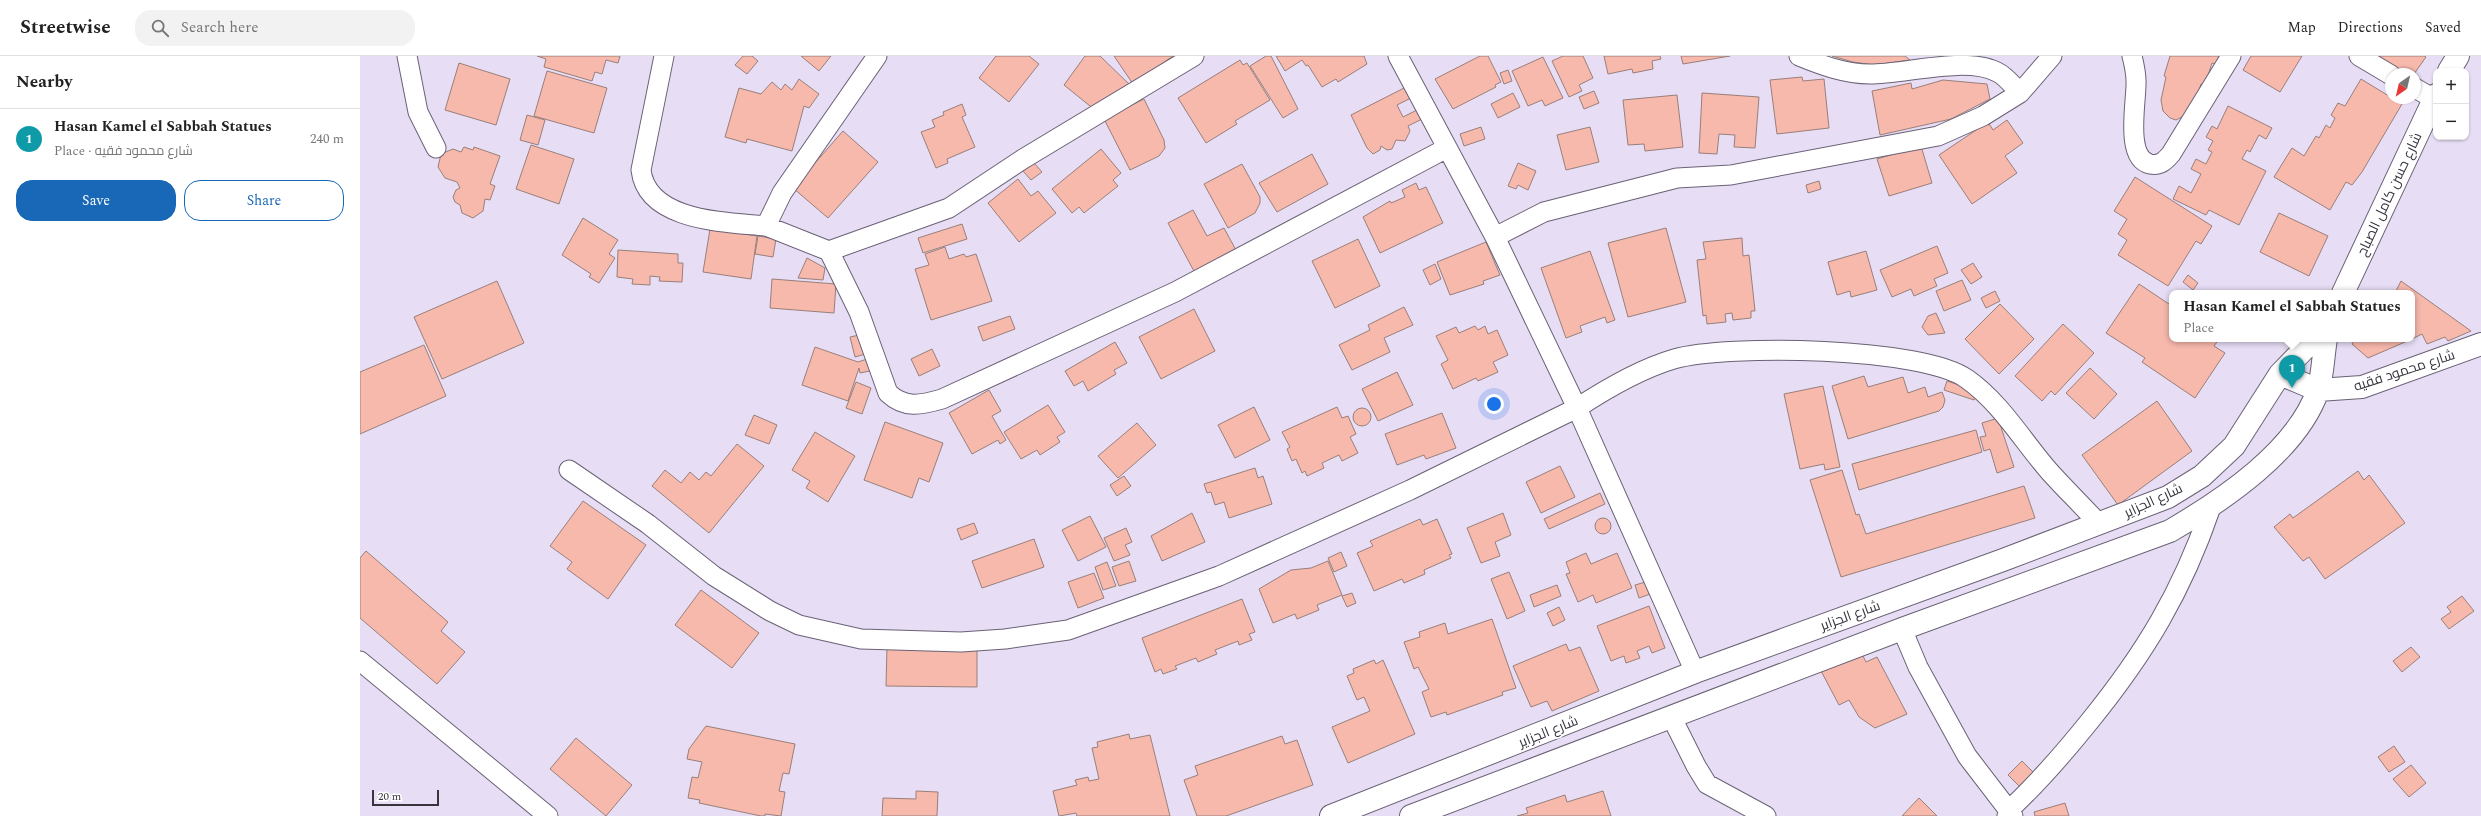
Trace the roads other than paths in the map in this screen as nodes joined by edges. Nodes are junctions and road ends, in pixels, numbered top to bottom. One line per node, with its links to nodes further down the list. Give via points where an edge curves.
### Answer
1 (407, 56): 18 (street, via 418,112)
2 (664, 56): 20 (street, via 641,170 642,180 660,201 684,215)
3 (877, 56): 20 (street, via 782,193)
4 (1194, 56): 22 (street, via 1023,160 950,208)
5 (1398, 56): 19 (street)
6 (1799, 56): 15 (street, via 1829,67 1870,74 1977,65 1998,72)
7 (2052, 56): 15 (street)
8 (2132, 56): 9 (street, via 2136,80 2134,134 2137,151 2145,162 2159,164 2171,154)
9 (2231, 56)
10 (2359, 56): 13 (street)
11 (2458, 56): 12 (main road)
12 (2452, 68)
13 (2385, 71)
14 (2421, 91): 16 (street)
15 (2020, 93): 21 (street, via 1983,116 1938,136 1731,175 1677,178 1544,212)
16 (2433, 96)
17 (2433, 101): 23 (main road, شارع حسن كامل الصباح)
18 (436, 148)
19 (1447, 148): 21 (street); 22 (street, via 1175,292 942,399 914,406 894,399 888,393 859,312)
20 (766, 226): 22 (street)
21 (1495, 237): 29 (street)
22 (829, 250)
23 (2344, 290)
24 (2311, 342): 27 (main road, شارع الجزاير)
25 (2326, 342): 28 (main road)
26 (2481, 344): 28 (main road, شارع محمود فقيه, via 2362,387)
27 (2280, 374): 28 (main road, شارع محمود فقيه); 32 (main road, شارع الجزاير, via 2234,446 2202,476 2168,497)
28 (2318, 390): 31 (main road, via 2285,442 2254,474)
29 (1577, 408): 30 (street, via 1410,490 1219,576 1068,630 1005,639 954,642 861,639 799,625 770,612 714,576 642,520); 32 (street, via 1641,372 1674,359 1710,352 1810,352 1918,360 1966,378 1990,398 2049,472); 35 (street)
30 (569, 470)
31 (2210, 507): 33 (main road, via 2170,531); 37 (street, via 2196,551 2174,599 2127,675 2050,770)
32 (2099, 524): 35 (main road, شارع الجزاير)
33 (1902, 629): 36 (main road); 37 (street, via 1928,686 1967,756)
34 (360, 661): 38 (street)
35 (1696, 672): 39 (main road, شارع الجزاير)
36 (1672, 718): 40 (main road); 41 (street, via 1708,784)
37 (2010, 814)
38 (548, 816)
39 (1331, 816)
40 (1411, 816)
41 (1766, 816)

